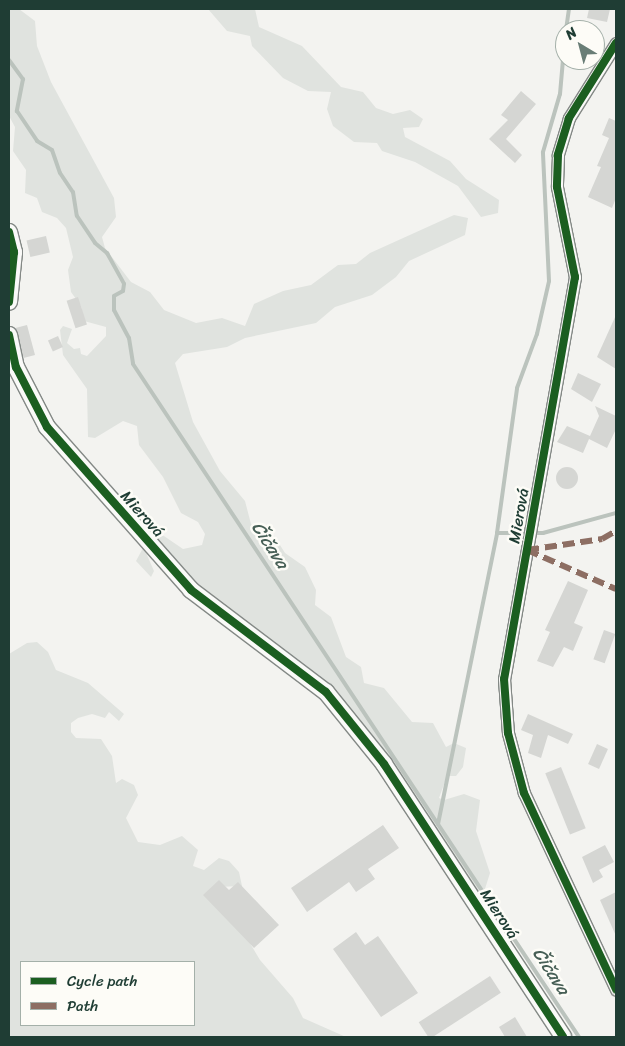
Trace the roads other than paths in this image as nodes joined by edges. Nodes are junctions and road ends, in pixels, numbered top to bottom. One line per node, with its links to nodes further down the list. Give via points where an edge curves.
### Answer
1 (616, 43): 5 (street, Mierová, via 569,118 558,155 557,187 574,277 504,678 508,732 524,793)
2 (9, 232): 3 (street, via 14,252)
3 (9, 302)
4 (9, 335): 6 (street, Mierová, via 16,367 47,427 191,590 326,692 384,764)
5 (616, 989)
6 (563, 1037)

